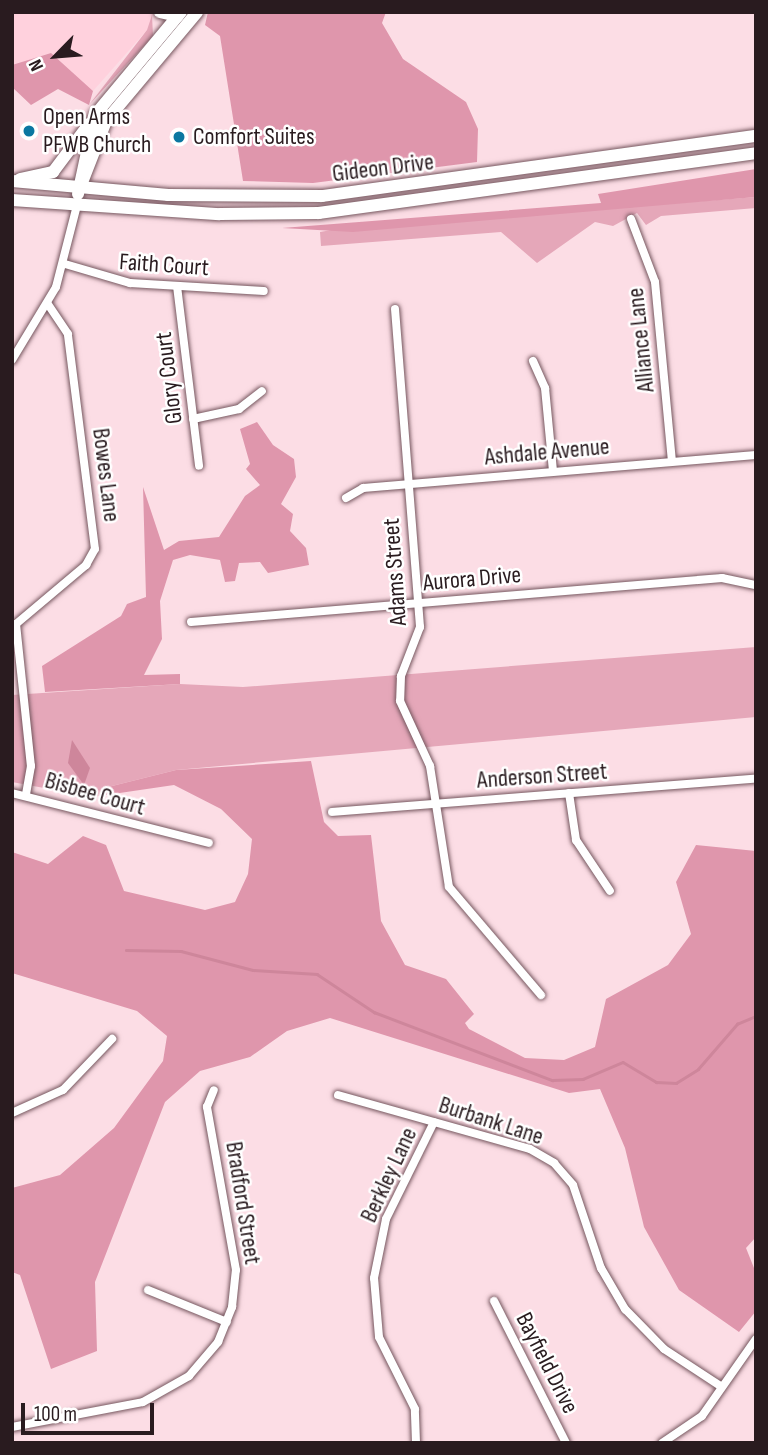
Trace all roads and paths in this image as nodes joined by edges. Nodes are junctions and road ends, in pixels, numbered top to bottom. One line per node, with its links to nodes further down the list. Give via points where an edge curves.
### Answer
1 (160, 12): 3 (main road)
2 (197, 12): 3 (main road)
3 (180, 16): 4 (main road); 9 (main road, via 106,121)
4 (95, 115): 8 (main road, via 53,172); 9 (main road)
5 (756, 136): 7 (main road, Gideon Drive)
6 (756, 153): 10 (main road, Gideon Drive)
7 (496, 175): 9 (main road, Gideon Drive, via 322,196); 10 (main road)
8 (12, 181): 9 (main road, Gideon Drive)
9 (79, 188): 12 (main road)
10 (498, 191): 12 (main road, Gideon Drive, via 274,215)
11 (12, 200): 12 (main road, Gideon Drive)
12 (77, 205): 14 (street)
13 (631, 219): 24 (street, Alliance Lane, via 655,282)
14 (65, 264): 15 (street, Faith Court, via 111,281); 17 (street)
15 (177, 286): 16 (street, Faith Court); 22 (street, Glory Court)
16 (264, 291)
17 (47, 303): 19 (street); 32 (street, Bowes Lane, via 68,334 95,549 86,565)
18 (395, 309): 27 (street, Adams Street)
19 (12, 360)
20 (533, 360): 26 (street, via 545,388)
21 (262, 391): 22 (street, via 239,409)
22 (193, 419): 25 (street, Glory Court)
23 (756, 454): 24 (street, Ashdale Avenue)
24 (672, 461): 26 (street, Ashdale Avenue)
25 (199, 466)
26 (553, 471): 27 (street, Ashdale Avenue)
27 (408, 483): 28 (street, Ashdale Avenue, via 363,488); 30 (street, Adams Street)
28 (346, 498)
29 (756, 585): 30 (street, Aurora Drive, via 722,578)
30 (418, 603): 31 (street, Aurora Drive); 37 (street, Adams Street, via 418,638 401,676 400,701 430,766)
31 (191, 622)
32 (14, 623): 36 (street, via 31,766)
33 (756, 779): 35 (street, Anderson Street)
34 (12, 793): 36 (street, Bisbee Court)
35 (569, 793): 37 (street, Anderson Street); 40 (street, via 576,840)
36 (26, 795): 39 (street, Bisbee Court)
37 (435, 804): 38 (street, Anderson Street); 41 (street, Adams Street, via 449,887)
38 (332, 811)
39 (209, 843)
40 (610, 891)
41 (541, 995)
42 (112, 1039): 45 (street, via 63,1090)
43 (214, 1090): 49 (street, Bradford Street, via 207,1107 236,1270)
44 (338, 1095): 46 (street, Burbank Lane)
45 (12, 1113)
46 (435, 1122): 51 (street, Burbank Lane, via 530,1149 554,1163 573,1185 601,1268 625,1309 664,1349); 53 (street, Berkley Lane, via 386,1219 374,1278 379,1337 415,1409)
47 (148, 1290): 49 (street)
48 (494, 1301): 54 (street, Bayfield Drive)
49 (228, 1322): 52 (street, Bradford Street, via 197,1369 159,1395)
50 (756, 1339): 51 (street)
51 (722, 1387): 55 (street, via 694,1424)
52 (12, 1427)
53 (416, 1443)
54 (566, 1443)
55 (662, 1443)

